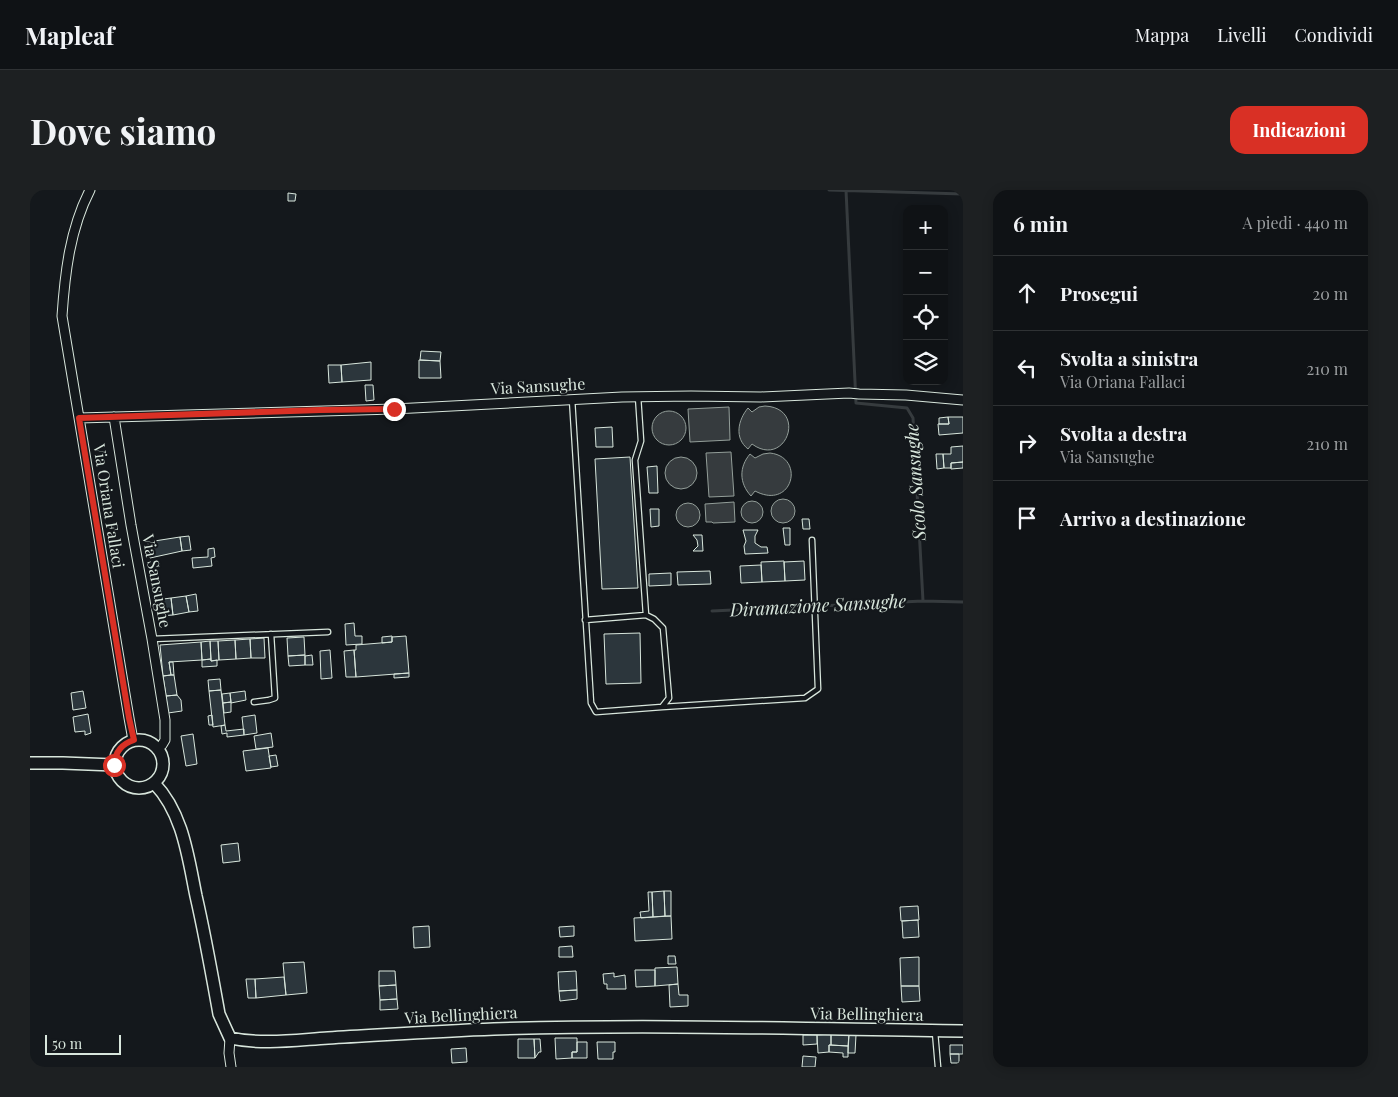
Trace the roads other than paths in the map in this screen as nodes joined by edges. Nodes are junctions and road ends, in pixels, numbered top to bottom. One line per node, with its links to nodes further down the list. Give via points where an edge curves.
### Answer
1 (90, 190): 6 (street, Via Oriana Fallaci, via 75,225 65,276 62,316)
2 (638, 396): 3 (street, Via Sansughe); 4 (street, Via Sansughe, via 854,394); 8 (lane, via 641,441 635,460)
3 (572, 399): 5 (street, Via Sansughe, via 394,409); 9 (lane)
4 (963, 400)
5 (114, 417): 6 (street, Via Sansughe); 12 (street, Via Sansughe)
6 (79, 418): 15 (street, Via Oriana Fallaci)
7 (812, 540): 14 (lane, via 818,689 805,698)
8 (646, 615): 9 (lane); 14 (lane, via 663,628 669,698)
9 (585, 620): 14 (lane, via 590,702 596,712)
10 (328, 632): 11 (lane)
11 (271, 634): 12 (lane); 13 (lane, via 275,698)
12 (152, 639): 16 (street, Via Sansughe, via 166,732 166,740)
13 (254, 702)
14 (662, 707)
15 (134, 740): 16 (street, via 151,742); 18 (street, via 119,749)
16 (158, 748): 19 (street, via 163,766)
17 (30, 763): 18 (street)
18 (114, 765): 19 (street, via 117,775 129,786 139,788)
19 (154, 782): 22 (street, via 172,808 184,840 219,1014)
20 (935, 1031): 21 (street, Via Bellinghiera); 22 (street, Via Bellinghiera, via 559,1028 285,1041); 24 (lane)
21 (963, 1032)
22 (230, 1038): 23 (street)
23 (231, 1067)
24 (938, 1067)

